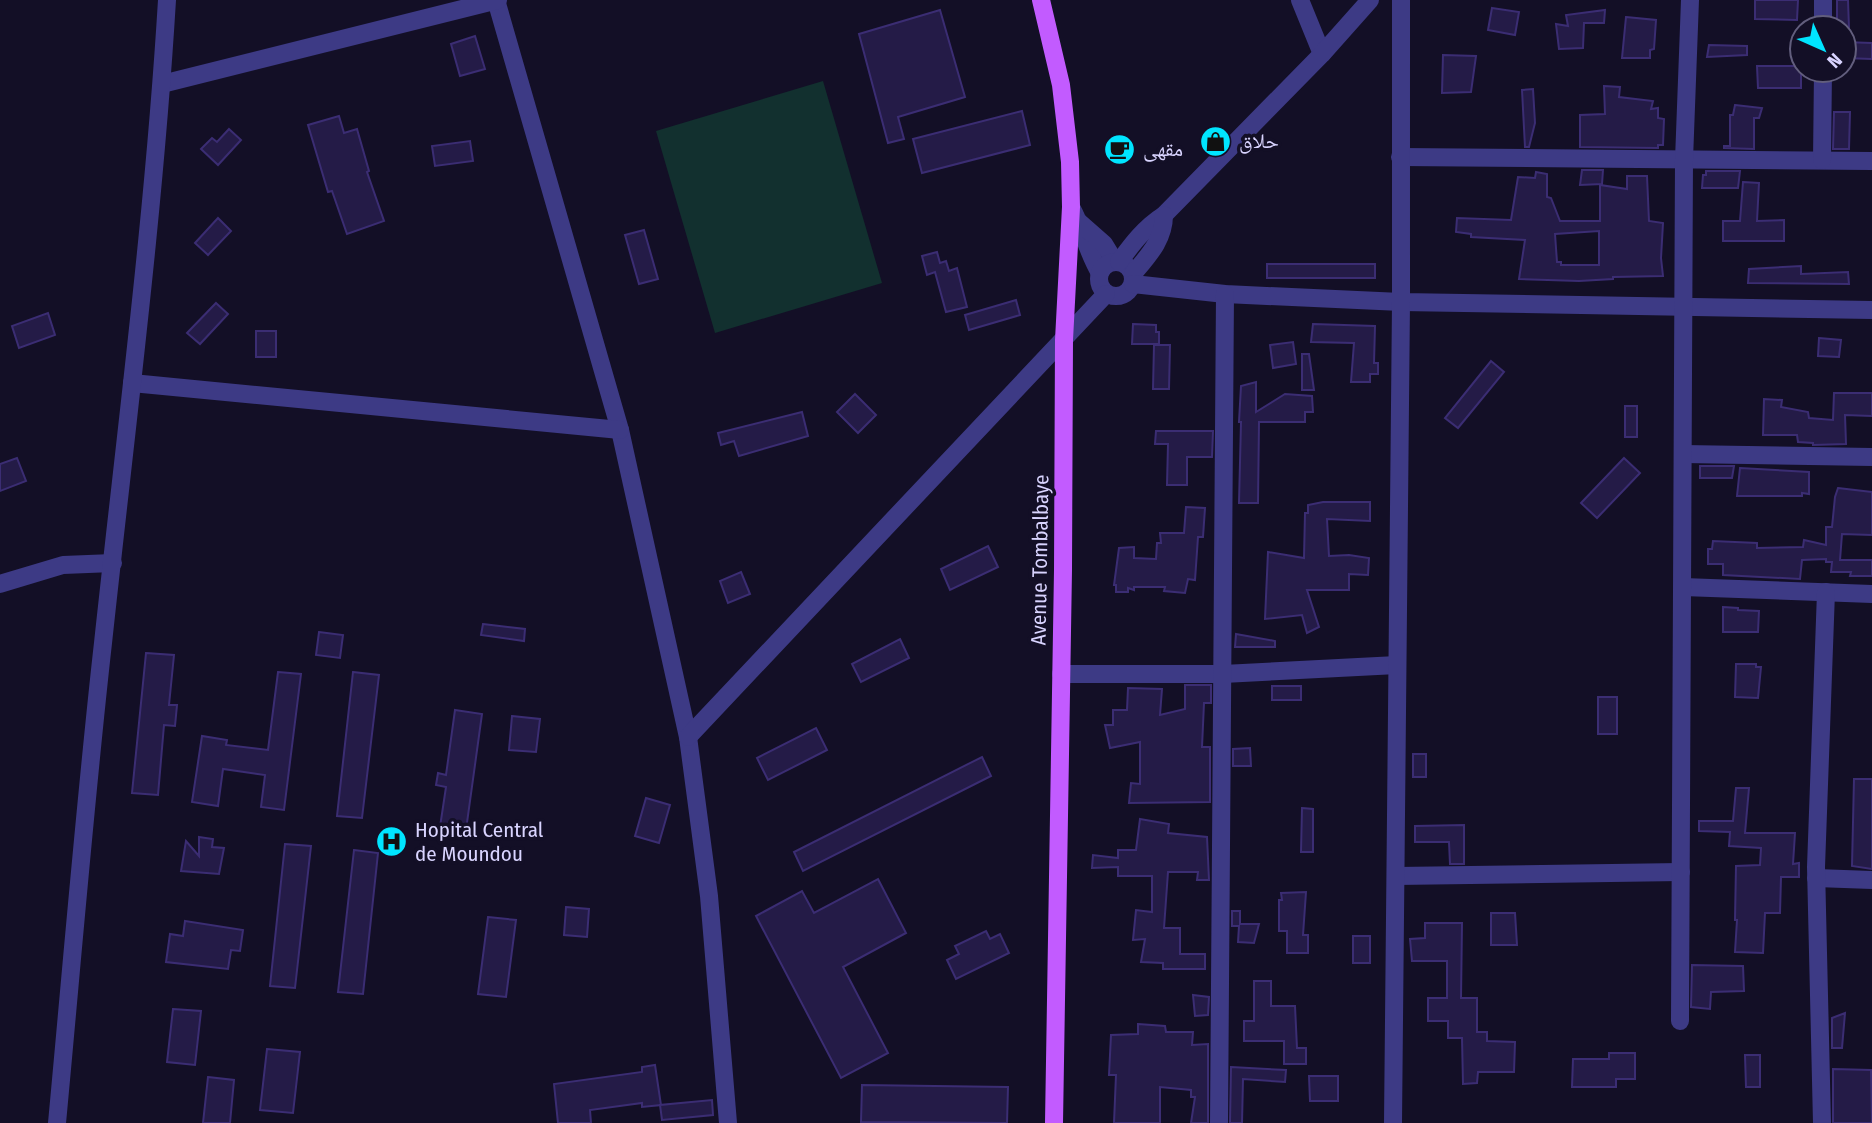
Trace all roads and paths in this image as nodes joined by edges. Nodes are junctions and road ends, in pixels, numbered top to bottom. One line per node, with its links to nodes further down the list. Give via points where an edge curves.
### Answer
1 (167, 0): 9 (street)
2 (497, 0): 9 (street); 25 (street)
3 (1041, 0): 15 (main road, Avenue Tombalbaye, via 1061,85)
4 (1300, 0): 8 (street)
5 (1370, 0): 8 (street)
6 (1401, 0): 11 (street)
7 (1690, 0): 12 (street)
8 (1322, 54): 16 (street, via 1135,240)
9 (162, 84): 24 (street)
10 (1823, 84): 13 (street)
11 (1400, 157): 12 (street); 20 (street)
12 (1684, 160): 13 (street); 21 (street)
13 (1822, 160): 14 (street)
14 (1872, 161)
15 (1075, 214): 16 (street); 17 (street); 23 (main road, Avenue Tombalbaye)
16 (1125, 270): 17 (street, via 1106,265); 18 (street, via 1123,295); 19 (street, via 1180,291)
17 (1100, 273): 18 (street, via 1100,286)
18 (1106, 294): 23 (street)
19 (1225, 294): 20 (street); 35 (street)
20 (1401, 302): 21 (street); 33 (street)
21 (1684, 306): 22 (street); 26 (street)
22 (1872, 310)
23 (1064, 340): 34 (main road, Avenue Tombalbaye); 36 (street)
24 (132, 383): 25 (street); 28 (street)
25 (620, 430): 36 (street)
26 (1683, 454): 27 (street); 30 (street)
27 (1872, 457)
28 (113, 564): 29 (street, via 63,565); 42 (street)
29 (0, 584)
30 (1683, 587): 31 (street); 37 (street)
31 (1826, 592): 32 (street); 39 (street)
32 (1872, 594)
33 (1398, 665): 35 (street); 38 (street)
34 (1061, 674): 35 (street); 44 (main road, Avenue Tombalbaye)
35 (1223, 674): 45 (street)
36 (688, 737): 43 (street, via 709,896)
37 (1681, 872): 38 (street); 41 (street)
38 (1396, 876): 46 (street)
39 (1816, 878): 40 (street); 47 (street)
40 (1872, 880)
41 (1680, 1021)
42 (57, 1123)
43 (728, 1123)
44 (1054, 1123)
45 (1219, 1123)
46 (1393, 1123)
47 (1822, 1123)

